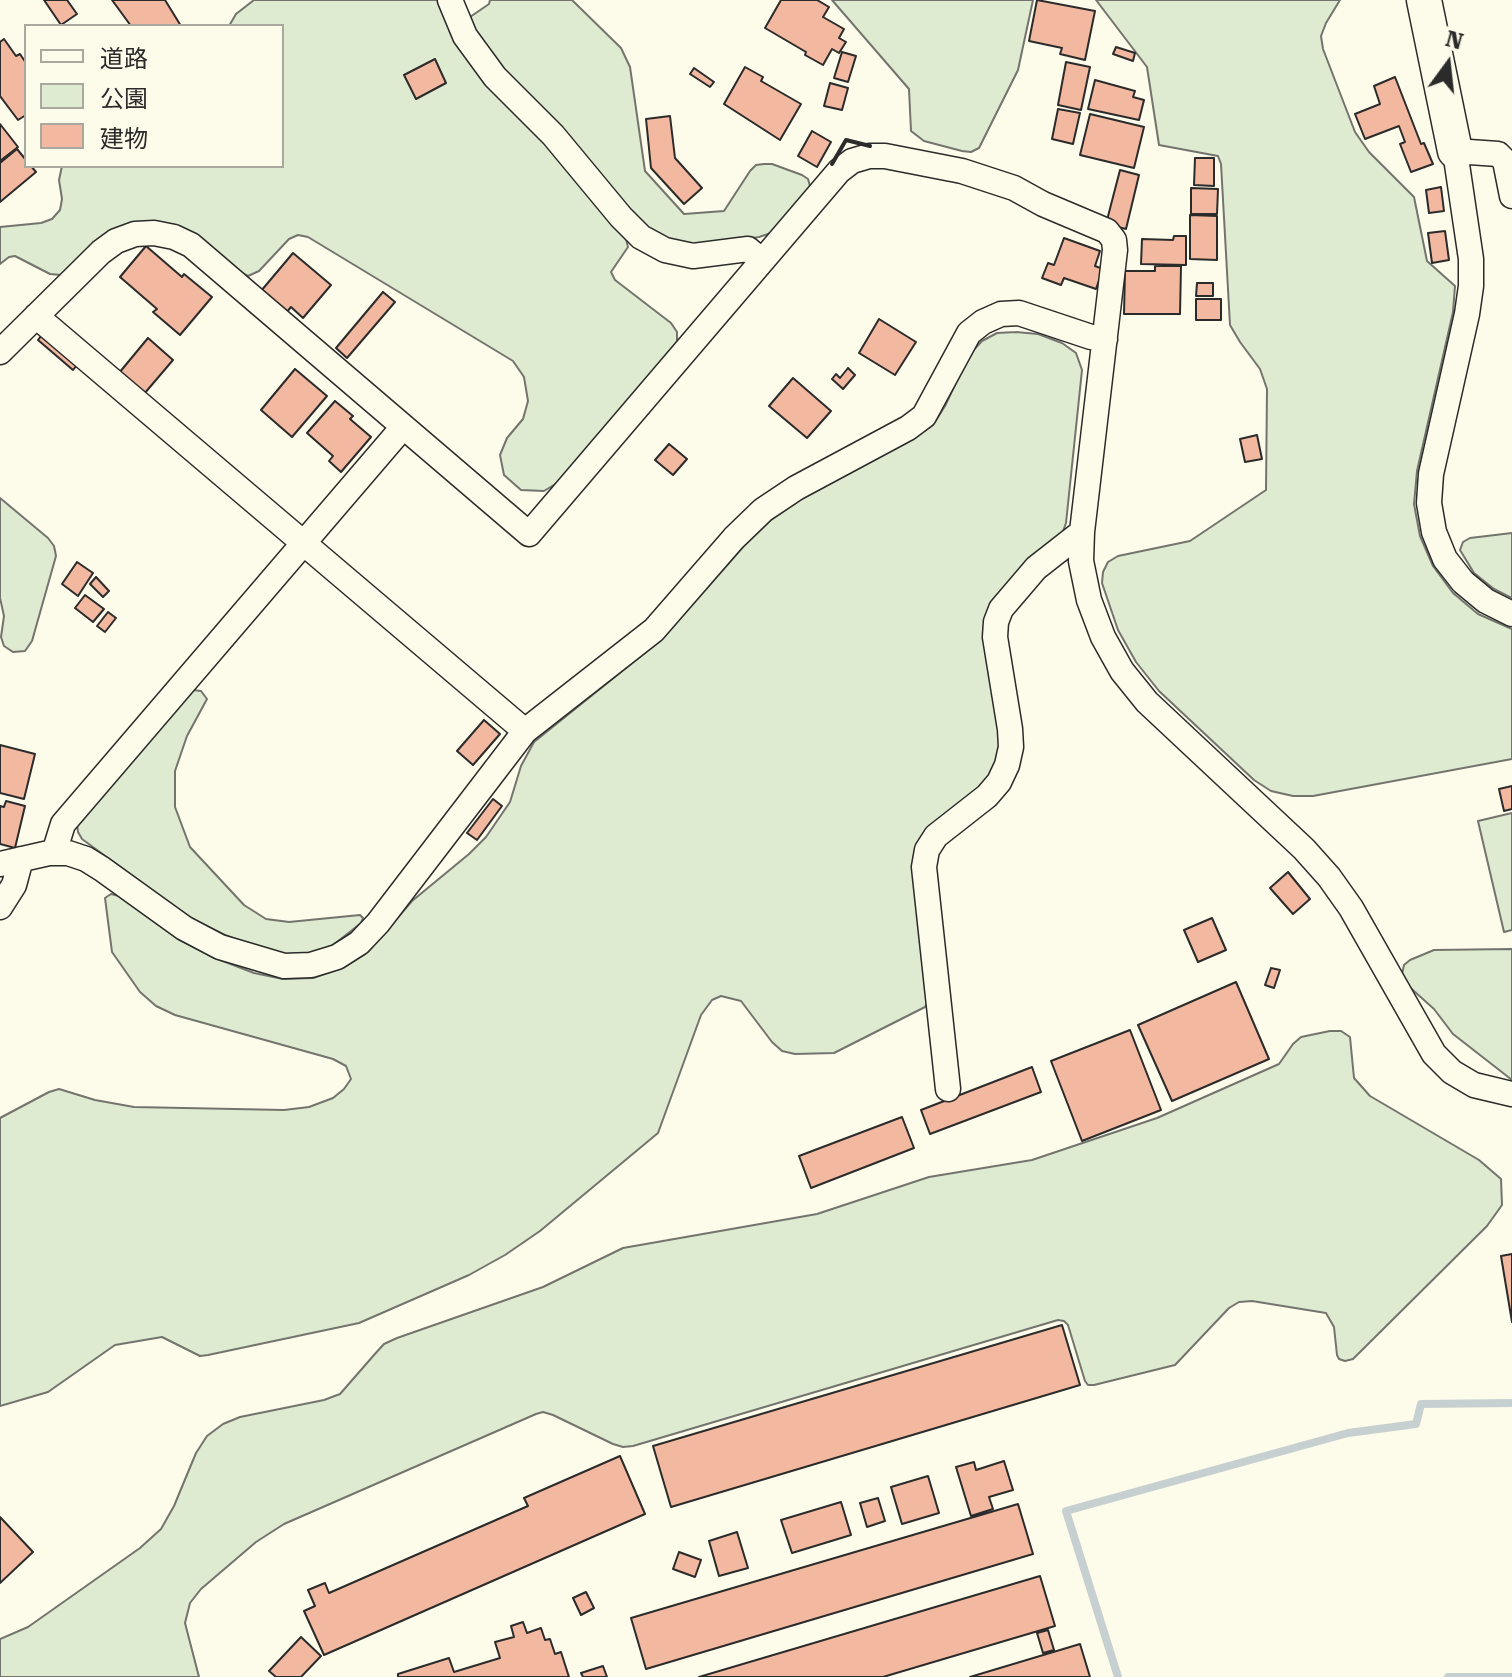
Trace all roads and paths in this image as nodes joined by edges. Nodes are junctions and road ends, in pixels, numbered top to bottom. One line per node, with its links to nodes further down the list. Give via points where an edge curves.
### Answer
1 (450, 0): 5 (street, via 465,36 495,77 641,237 693,256 748,249)
2 (1424, 0): 3 (street)
3 (1455, 151): 4 (street, via 1498,154 1505,161); 12 (street, via 1471,286 1429,503 1445,559 1475,592)
4 (1512, 196)
5 (762, 261): 7 (street, via 852,161 885,156 962,171 1014,188 1107,231 1115,250); 9 (street, via 529,534)
6 (36, 316): 8 (street); 9 (street, via 116,241 145,234 174,237 191,245); 11 (street)
7 (1105, 339): 10 (street); 13 (street, via 1019,313 983,322 964,341 924,416 763,510 654,630)
8 (0, 352)
9 (403, 427): 11 (street)
10 (1082, 532): 17 (street, via 1036,568 1001,609 995,637 1010,729 1007,765 987,796 936,836 927,850 924,867); 18 (street, via 1089,600 1122,671 1147,702 1329,877 1434,1054 1474,1085)
11 (303, 543): 13 (street); 14 (street, via 63,824)
12 (1512, 614)
13 (525, 731): 14 (street, via 378,923 337,957 311,965 284,966 220,947 86,859)
14 (54, 853): 15 (street)
15 (10, 861): 16 (street, via 14,885)
16 (0, 907)
17 (948, 1089)
18 (1512, 1094)

